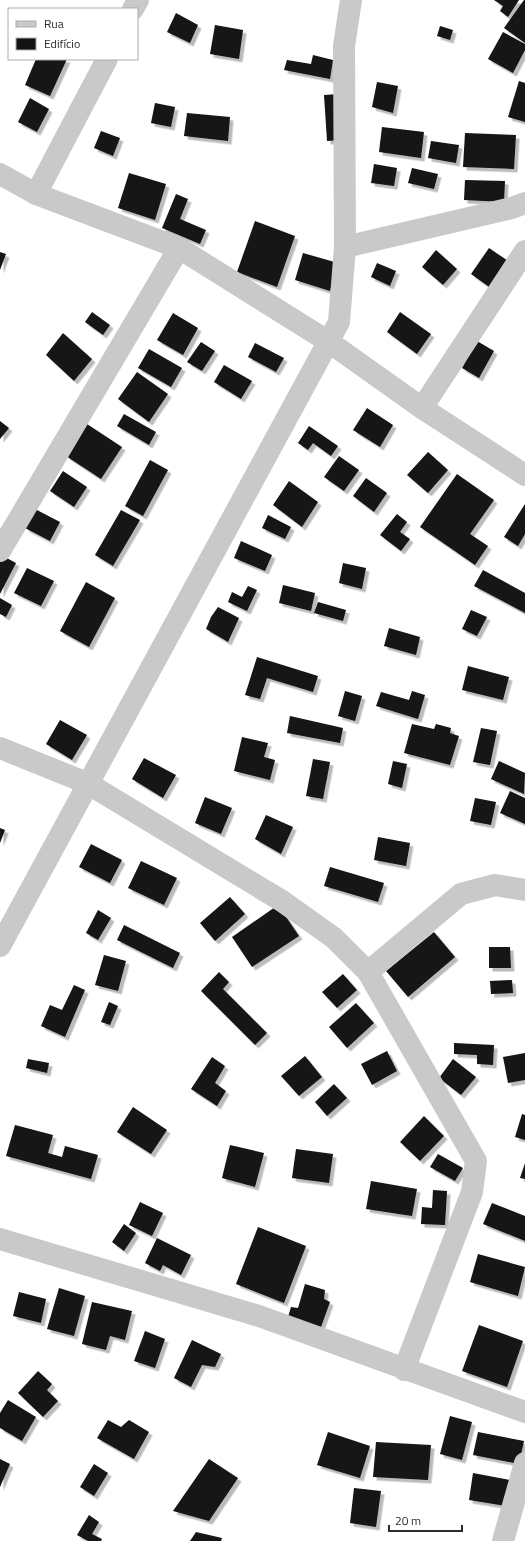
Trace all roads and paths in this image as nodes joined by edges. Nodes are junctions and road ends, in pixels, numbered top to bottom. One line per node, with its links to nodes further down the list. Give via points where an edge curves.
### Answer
1 (351, 0): 6 (street, via 344,46)
2 (106, 60): 4 (street)
3 (0, 174): 4 (street)
4 (36, 194): 7 (street)
5 (525, 204): 6 (street)
6 (345, 247): 9 (street, via 339,322)
7 (179, 248): 9 (street); 12 (street)
8 (525, 250): 10 (street)
9 (329, 342): 10 (street); 14 (street)
10 (422, 408): 11 (street)
11 (525, 475)
12 (0, 551)
13 (0, 748): 14 (street)
14 (87, 783): 16 (street); 17 (street, via 282,901 334,938)
15 (525, 890): 17 (street, via 495,885 461,894)
16 (0, 946)
17 (368, 972): 19 (street, via 476,1161 472,1192)
18 (0, 1239): 19 (street, via 259,1316)
19 (404, 1370): 20 (street)
20 (525, 1412)
21 (525, 1463): 22 (street)
22 (503, 1541)

